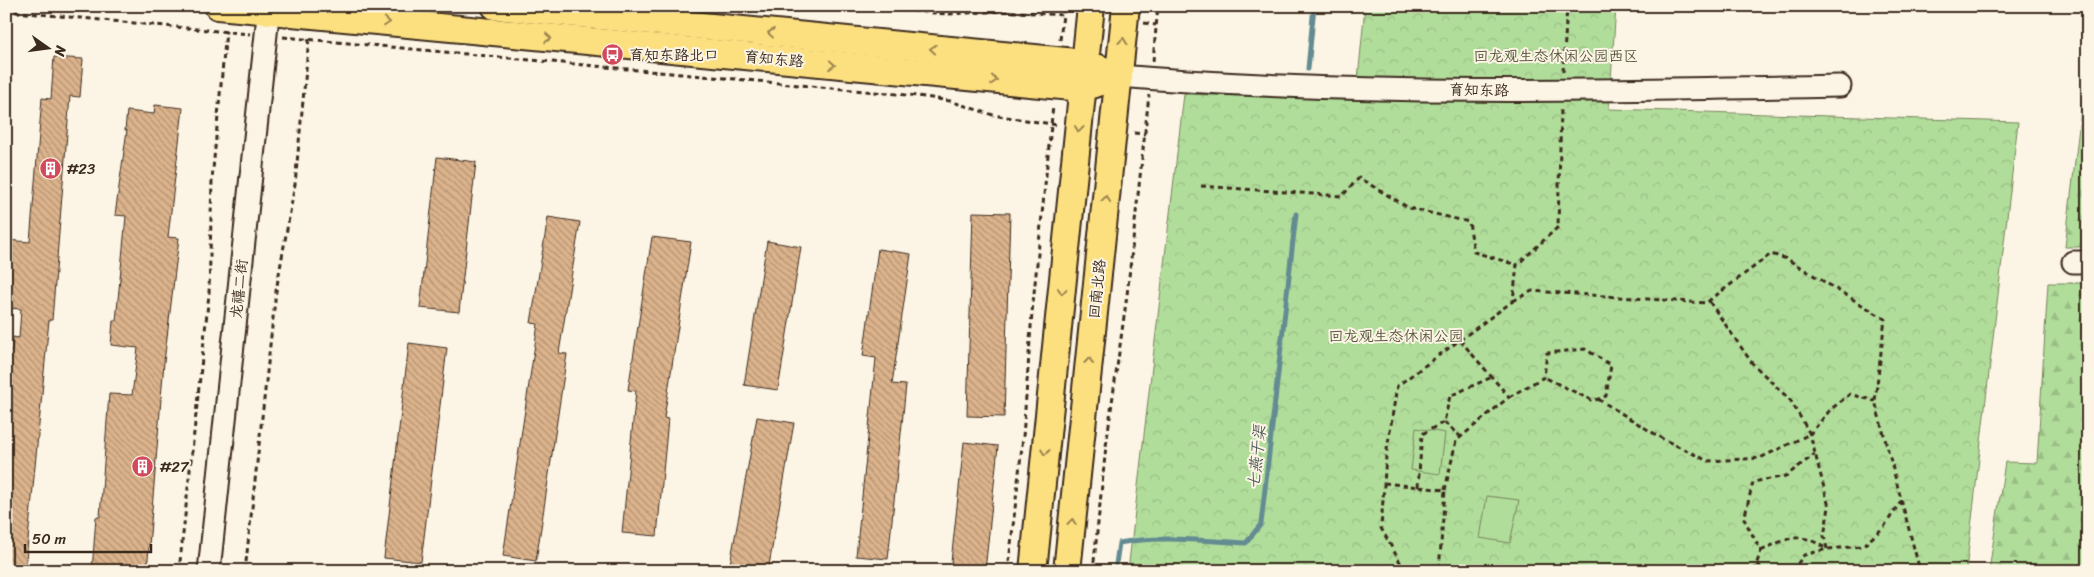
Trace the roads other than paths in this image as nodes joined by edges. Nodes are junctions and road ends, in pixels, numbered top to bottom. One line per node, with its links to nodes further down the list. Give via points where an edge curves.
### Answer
1 (495, 6): 6 (main road, 育知东路, one-way to 1)
2 (1092, 6): 6 (main road)
3 (1126, 6): 7 (main road, 回南北路, one-way to 3)
4 (269, 9): 5 (main road, 育知东路); 6 (main road, 育知东路, one-way to 6); 9 (street, 龙禧二街)
5 (217, 18)
6 (1084, 76): 7 (main road, 育知东路); 10 (main road, one-way to 10)
7 (1119, 76): 8 (street, 育知东路, via 1260,86 1561,92); 11 (main road, 回南北路, one-way to 7)
8 (1840, 86)
9 (209, 571)
10 (1033, 571)
11 (1067, 571)

